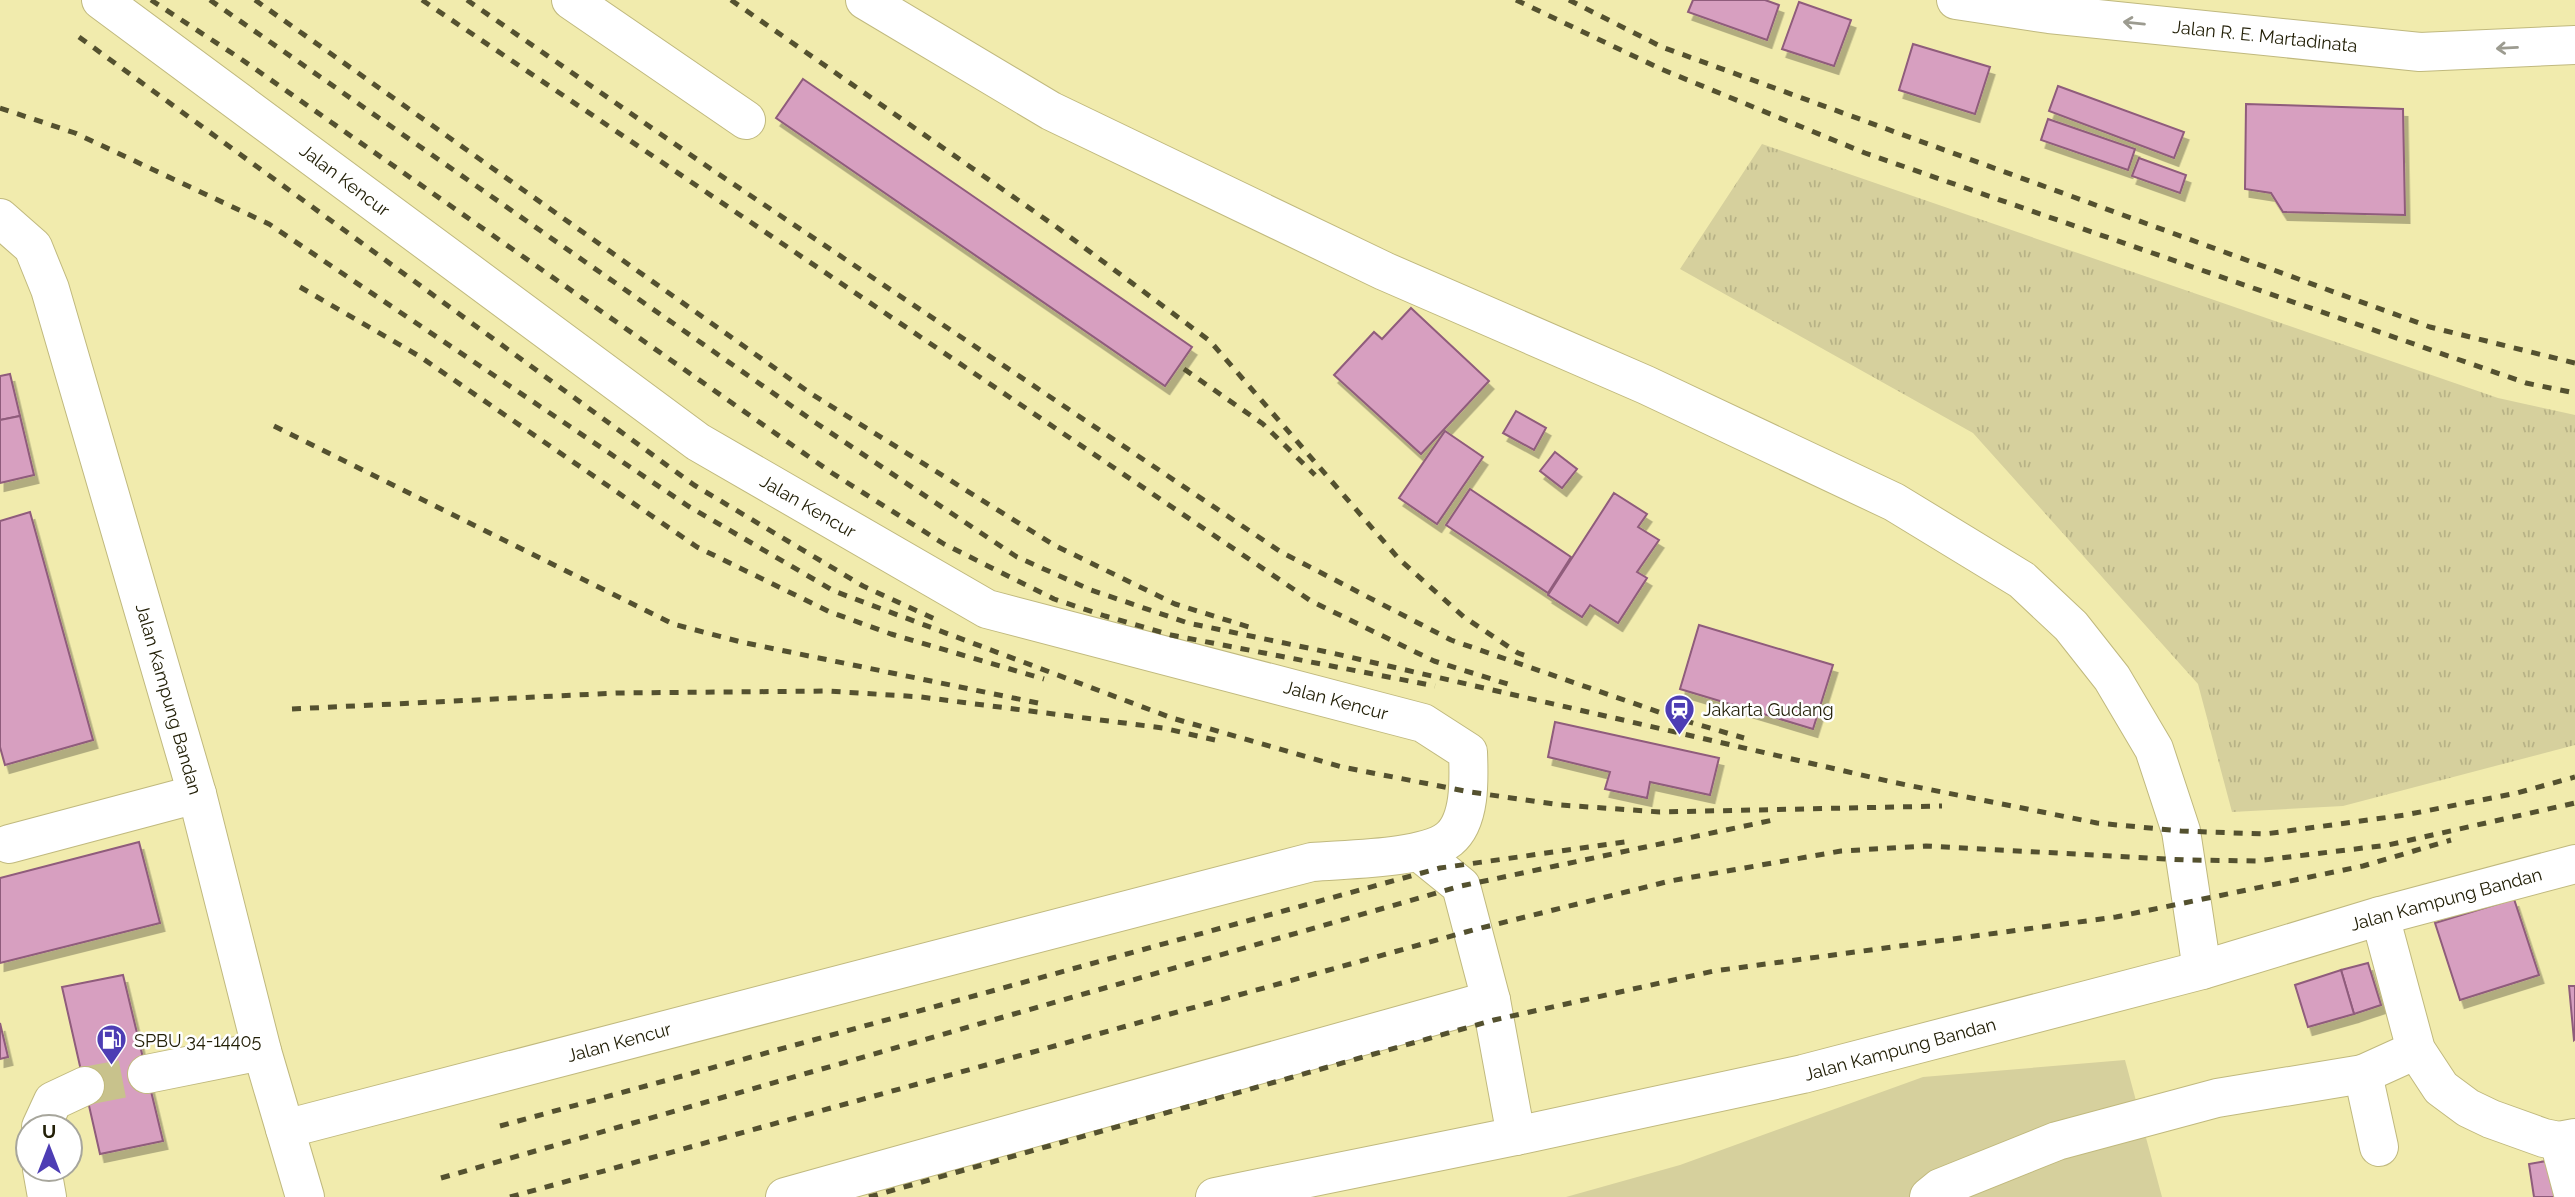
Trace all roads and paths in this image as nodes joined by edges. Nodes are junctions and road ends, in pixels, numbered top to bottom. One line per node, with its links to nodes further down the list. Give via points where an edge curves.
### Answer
1 (102, 0): 10 (main road, Jalan Kencur, via 698,442 987,609 1423,723 1468,752 1470,792 1458,827 1450,838)
2 (571, 0): 6 (main road)
3 (865, 0): 13 (main road, via 1051,111 1384,271 1646,385 1894,502 2022,580 2071,626 2104,667 2154,749 2181,831)
4 (1956, 0): 5 (main road, Jalan R. E. Martadinata, one-way to 4, via 2420,51 2049,15)
5 (2575, 45)
6 (746, 120)
7 (0, 218): 8 (main road, Jalan Kampung Bandan, via 33,247 50,289)
8 (197, 794): 9 (main road); 16 (main road, Jalan Kampung Bandan)
9 (9, 844)
10 (1419, 852): 14 (main road, via 1461,886); 21 (main road, Jalan Kencur, via 1312,862)
11 (2575, 863): 12 (main road, Jalan Kampung Bandan)
12 (2380, 916): 13 (main road, Jalan Kampung Bandan); 15 (main road)
13 (2202, 971): 22 (main road, Jalan Kampung Bandan, via 1803,1074)
14 (1491, 1000): 22 (main road); 26 (main road)
15 (2416, 1050): 18 (main road); 23 (main road, via 2441,1088 2468,1108 2544,1138)
16 (262, 1051): 17 (main road); 21 (main road, Jalan Kampung Bandan)
17 (147, 1074)
18 (2363, 1074): 24 (main road); 28 (main road, via 2217,1098 2057,1141 1940,1188)
19 (85, 1086): 20 (main road, via 53,1101)
20 (47, 1113)
21 (285, 1129): 25 (main road, Jalan Kampung Bandan)
22 (1516, 1136): 27 (main road, Jalan Kampung Bandan)
23 (2567, 1139): 29 (main road)
24 (2379, 1147)
25 (305, 1197)
26 (785, 1197)
27 (1215, 1197)
28 (1929, 1197)
29 (2574, 1197)

